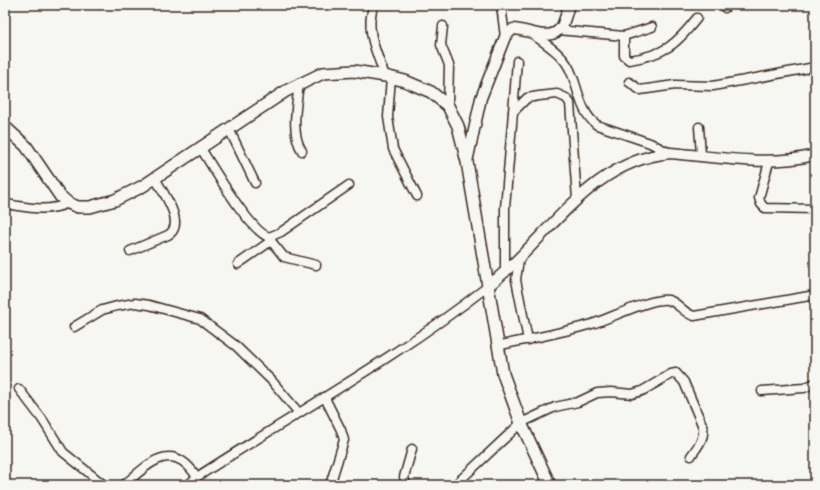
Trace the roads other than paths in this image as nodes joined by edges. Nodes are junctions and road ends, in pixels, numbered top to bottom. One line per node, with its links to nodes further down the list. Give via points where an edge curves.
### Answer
1 (374, 5): 13 (street, via 370,20 371,32)
2 (501, 5): 10 (street)
3 (569, 5): 7 (street, via 562,26)
4 (697, 18): 9 (street, via 674,44 634,59 629,60 624,56)
5 (443, 26): 16 (street, via 440,45 449,65)
6 (652, 27): 9 (street)
7 (558, 30): 8 (street, via 548,36); 9 (street)
8 (529, 32): 10 (street, via 512,30); 23 (street, via 563,59 590,120)
9 (624, 36)
10 (505, 37): 26 (street, via 481,98)
11 (518, 61): 17 (street)
12 (815, 67): 14 (street, via 713,86 675,85 640,90)
13 (388, 76): 15 (main road, via 337,71 323,73); 16 (main road, via 420,86); 31 (street, via 391,141 400,165)
14 (629, 82)
15 (299, 83): 20 (main road); 22 (street, via 296,135)
16 (448, 106): 26 (main road, via 458,126)
17 (513, 112): 32 (street, via 527,98 557,94 570,103); 41 (street, via 505,208)
18 (5, 127): 33 (main road, via 26,146 52,186)
19 (699, 127): 24 (street)
20 (228, 129): 21 (main road); 29 (street)
21 (200, 147): 28 (main road); 36 (street, via 227,191 259,231)
22 (302, 151)
23 (670, 153): 24 (street); 32 (street, via 654,154 626,164 610,172)
24 (701, 155): 27 (street)
25 (815, 155): 27 (street)
26 (467, 162): 42 (main road)
27 (768, 162): 35 (street, via 759,198 761,204 765,208)
28 (155, 178): 33 (main road, via 129,194 102,205 90,207); 37 (street, via 174,213 173,232)
29 (255, 183)
30 (349, 185): 36 (street)
31 (417, 196)
32 (577, 199): 38 (street)
33 (68, 203): 34 (street, via 59,208 48,209)
34 (5, 204)
35 (815, 209)
36 (269, 239): 39 (street); 40 (street, via 284,257)
37 (130, 252)
38 (519, 259): 41 (street); 45 (street, via 516,280)
39 (238, 264)
40 (316, 265)
41 (505, 273): 42 (street)
42 (487, 287): 46 (main road); 50 (street, via 450,316)
43 (815, 295): 45 (street, via 694,316 669,300 663,300 593,323)
44 (74, 327): 51 (street, via 102,310 135,303 200,319 236,346 272,380)
45 (528, 340): 46 (street)
46 (497, 346): 52 (main road, via 507,389)
47 (815, 383): 49 (street, via 804,388)
48 (19, 389): 56 (street, via 63,452)
49 (762, 391)
50 (325, 398): 51 (street); 59 (street, via 342,430 344,440)
51 (299, 412): 55 (street)
52 (521, 423): 54 (street, via 555,406 578,402 597,392 632,394 642,391 663,377 676,373 684,382 703,427 704,433); 61 (street); 62 (main road)
53 (412, 449): 60 (street, via 404,477)
54 (691, 456)
55 (197, 477): 57 (street, via 183,461 165,456 154,461); 58 (street)
56 (104, 485)
57 (124, 485)
58 (188, 485)
59 (330, 485)
60 (406, 485)
61 (455, 485)
62 (550, 485)

